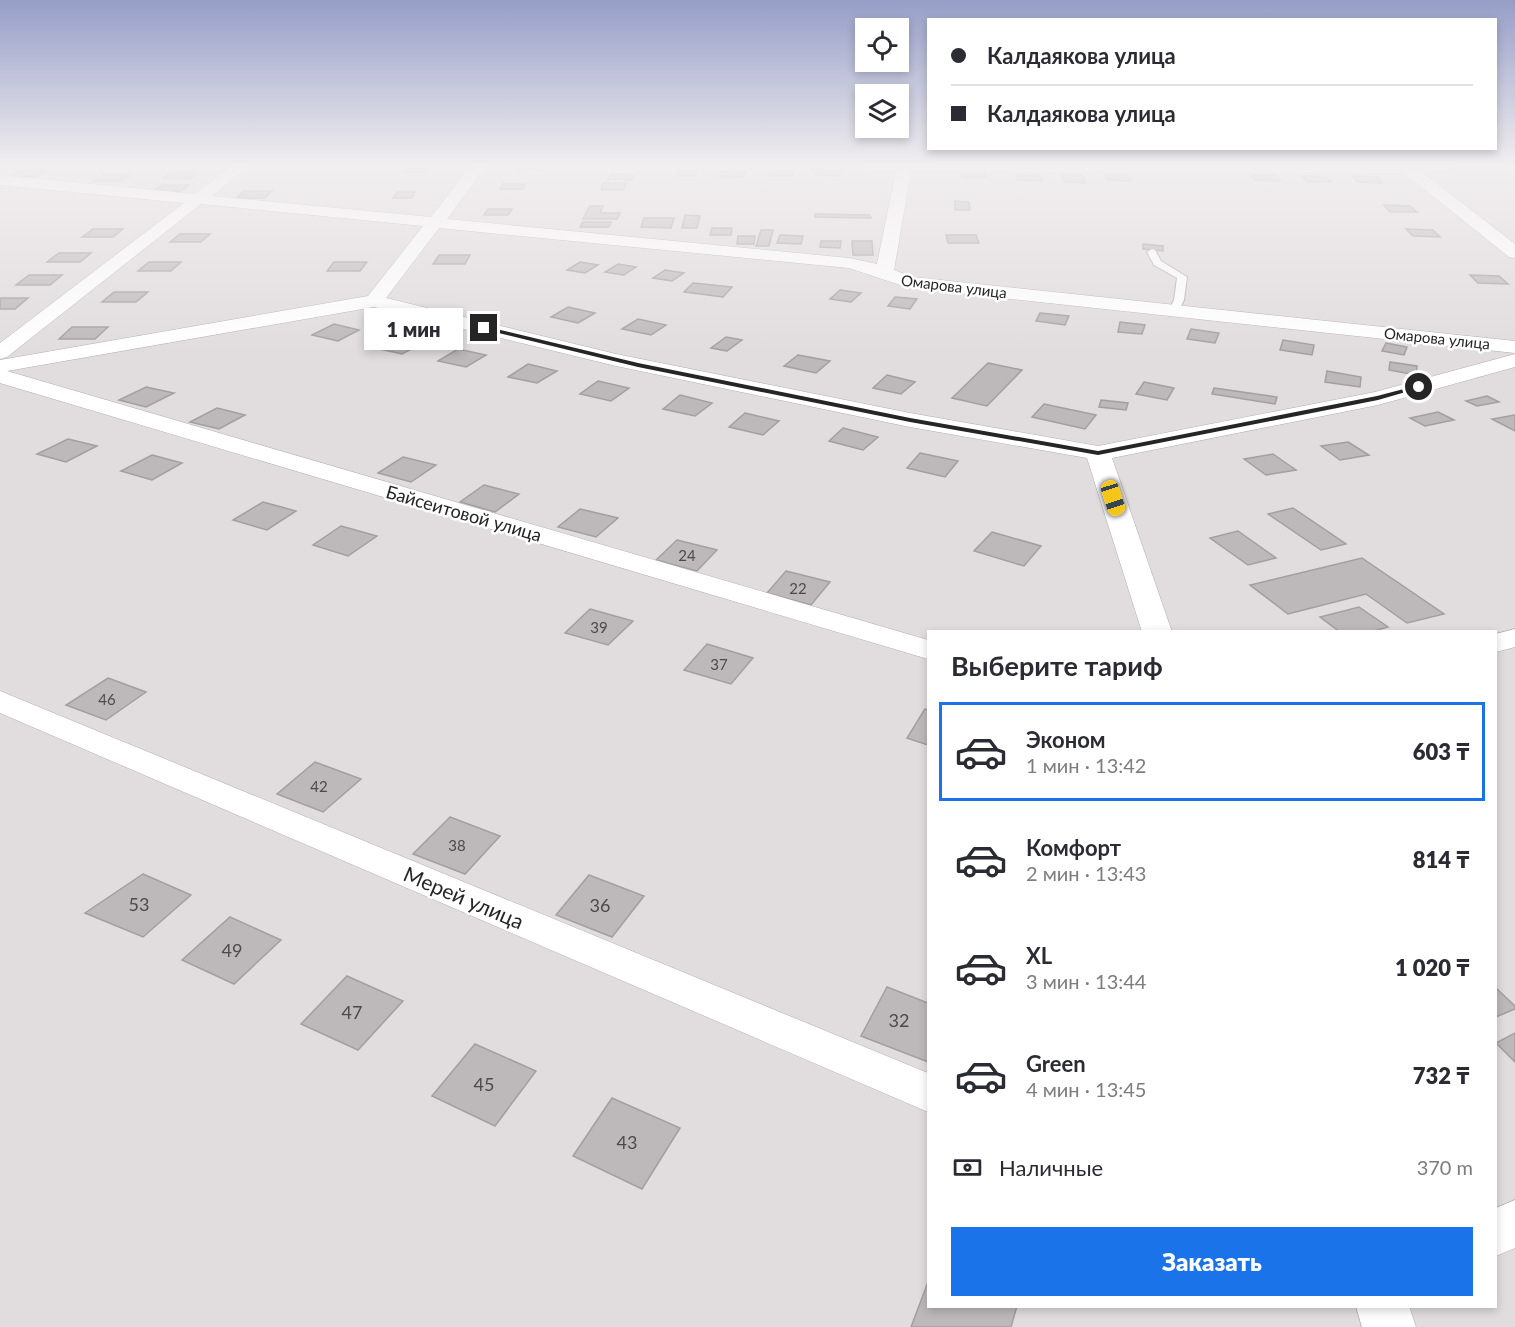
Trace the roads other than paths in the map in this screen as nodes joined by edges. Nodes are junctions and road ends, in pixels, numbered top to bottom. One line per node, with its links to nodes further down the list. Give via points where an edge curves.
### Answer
1 (164, 228): 13 (street)
2 (413, 228): 5 (street, Омарова улица)
3 (892, 228): 8 (street)
4 (1482, 228): 7 (street)
5 (429, 230): 8 (street, Омарова улица, via 849,263); 9 (street); 10 (street)
6 (1152, 252): 11 (lane, via 1157,263 1182,277)
7 (1515, 254)
8 (884, 273): 9 (street, Омарова улица)
9 (909, 282): 11 (street, Омарова улица)
10 (374, 301): 15 (street); 17 (street, via 616,360 910,420)
11 (1174, 310): 12 (street, Омарова улица)
12 (1515, 346)
13 (0, 353)
14 (1515, 360): 17 (street, via 1378,398)
15 (0, 366)
16 (0, 376): 21 (street, Байсеитовой улица)
17 (1098, 453): 18 (street)
18 (1156, 630)
19 (1515, 638): 20 (street)
20 (1497, 644)
21 (927, 650)
22 (0, 701): 23 (street, Мерей улица)
23 (927, 1093)
24 (1515, 1224): 25 (street)
25 (1497, 1232)
26 (1383, 1308): 27 (street)
27 (1389, 1327)

